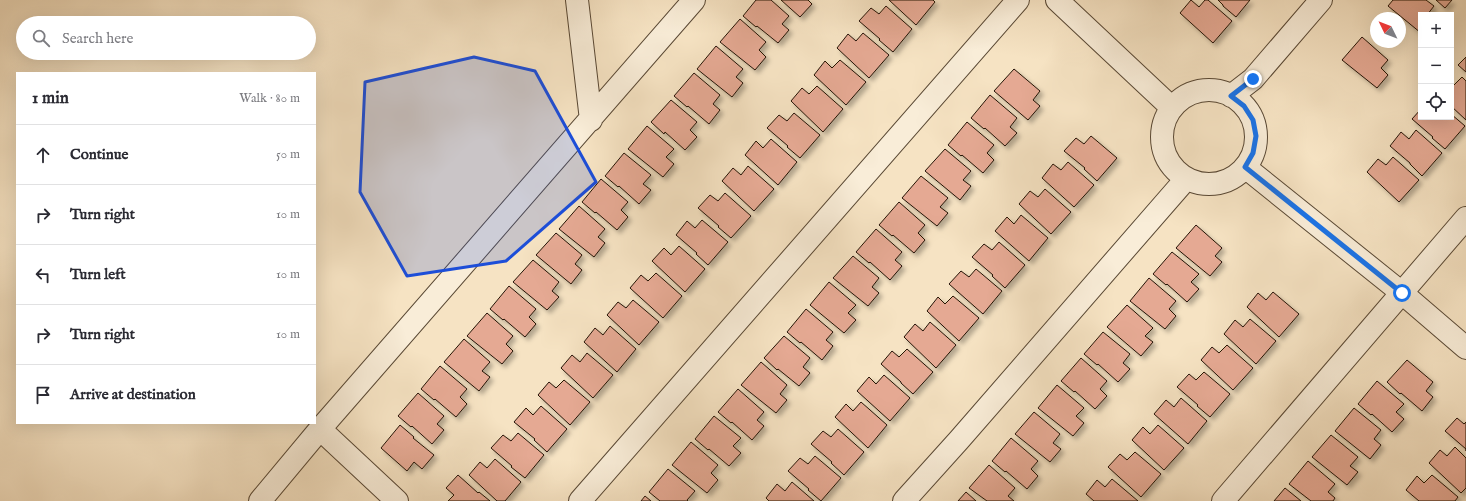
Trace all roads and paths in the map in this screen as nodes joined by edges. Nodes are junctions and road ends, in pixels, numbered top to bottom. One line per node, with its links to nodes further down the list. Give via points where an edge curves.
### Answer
1 (577, 0): 8 (street)
2 (694, 0): 8 (street)
3 (1018, 0): 17 (street)
4 (1057, 0): 7 (street)
5 (1321, 0): 6 (street, via 1253,79)
6 (1231, 96): 7 (street, via 1216,90 1200,91 1184,97); 9 (street, via 1244,106 1253,120 1256,136 1253,153)
7 (1172, 108): 10 (street, via 1164,122 1161,138 1163,149 1173,168)
8 (591, 120): 14 (street)
9 (1245, 167): 10 (street, via 1233,178 1217,184 1201,184); 12 (street)
10 (1186, 179): 18 (street)
11 (1466, 218): 12 (street)
12 (1402, 293): 13 (street); 19 (street)
13 (1466, 348)
14 (320, 430): 15 (street); 16 (street)
15 (260, 501)
16 (397, 501)
17 (580, 501)
18 (904, 501)
19 (1223, 501)

